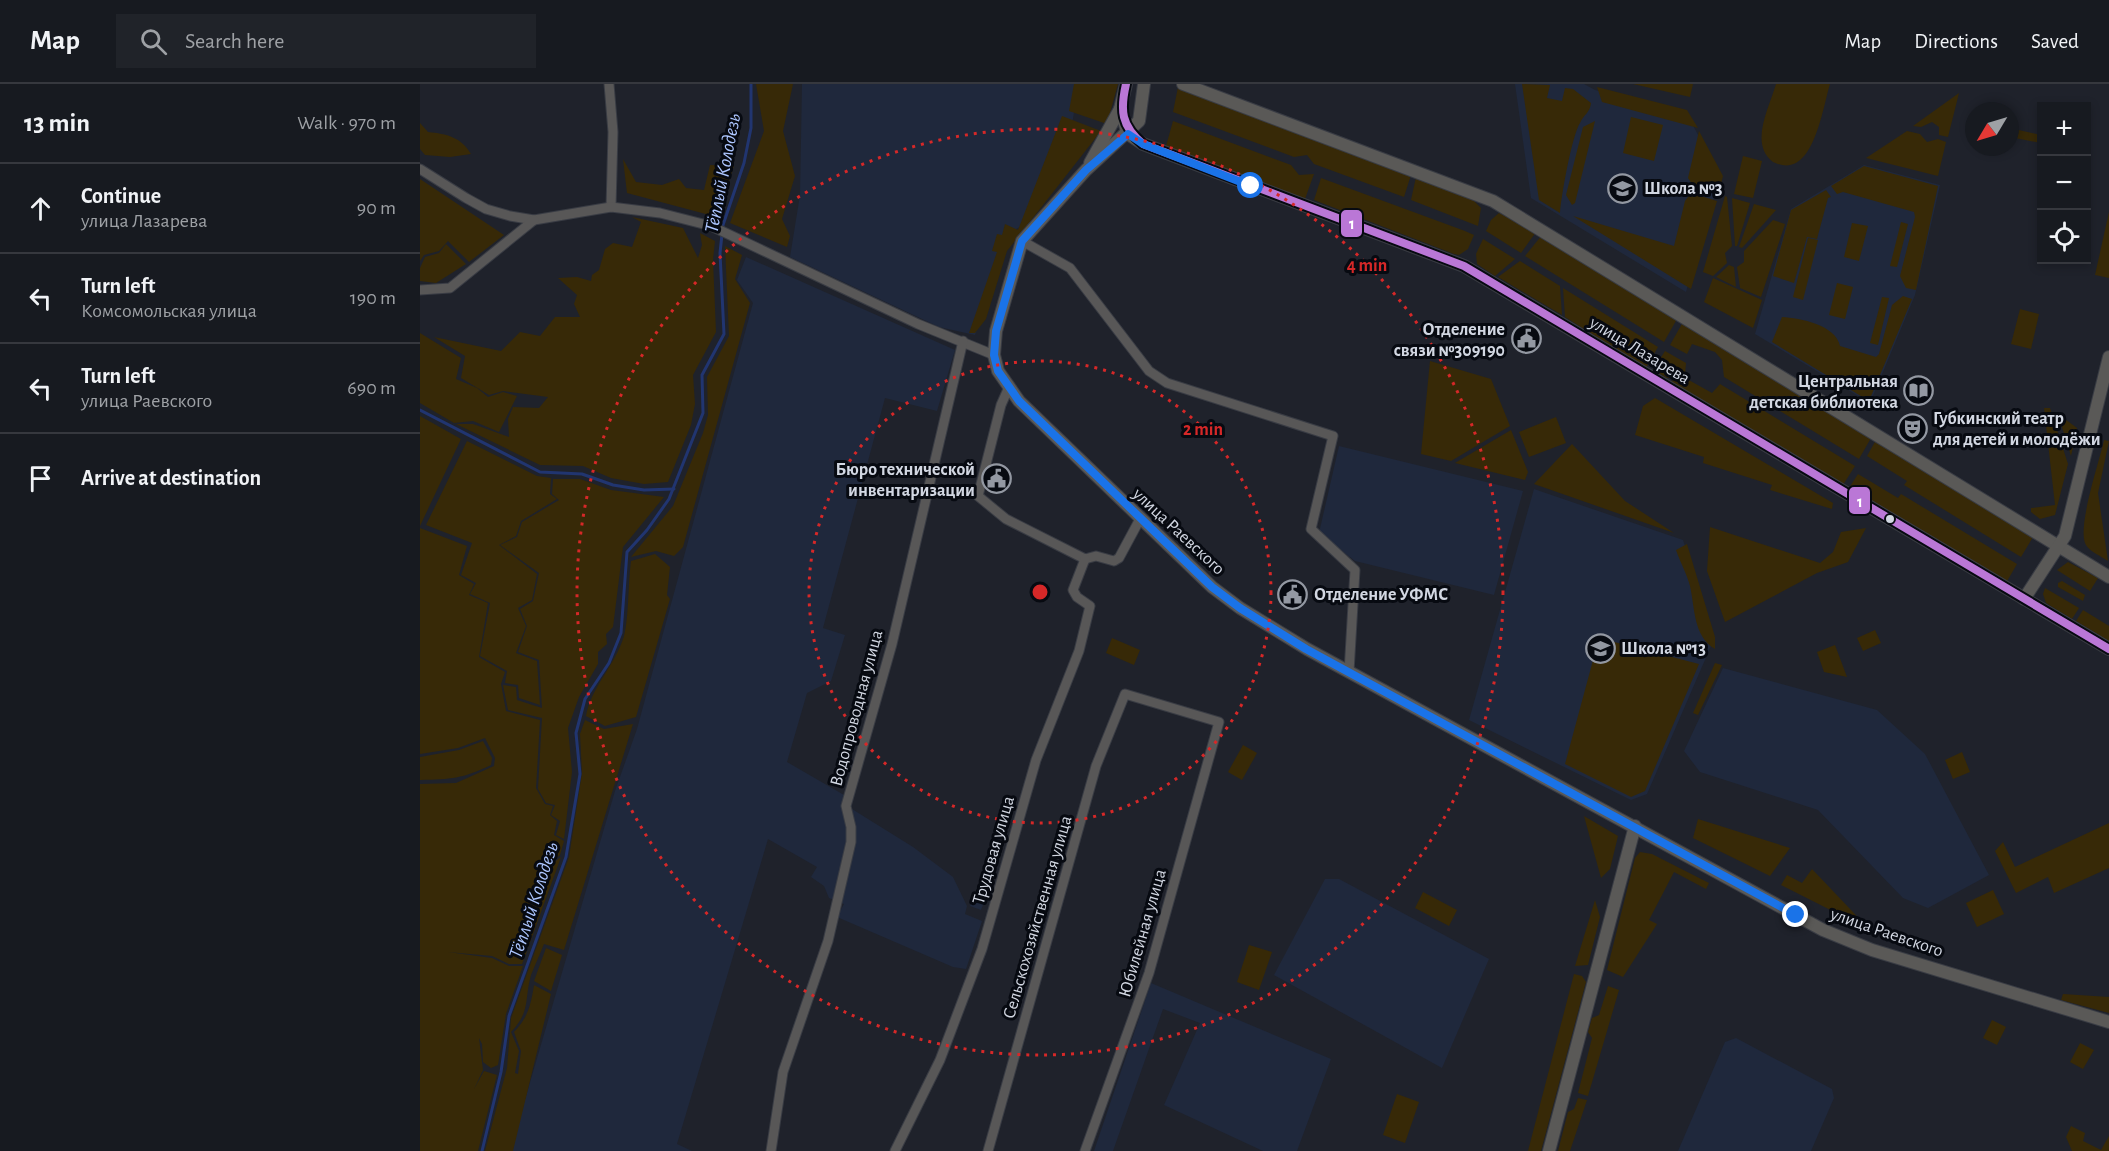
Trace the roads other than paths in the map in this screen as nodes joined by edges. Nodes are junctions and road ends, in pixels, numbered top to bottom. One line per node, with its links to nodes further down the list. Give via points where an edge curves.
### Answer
1 (609, 84): 9 (street, via 613,132)
2 (1126, 84): 5 (main road)
3 (1144, 84): 6 (main road, via 1139,121)
4 (1183, 84): 18 (main road, via 1492,201)
5 (1120, 109): 6 (main road); 8 (main road)
6 (1128, 134): 8 (main road); 21 (main road, улица Лазарева, via 1143,144 1464,266)
7 (420, 169): 10 (street, via 486,209)
8 (1086, 170): 11 (main road)
9 (611, 207): 10 (street); 13 (street, via 660,213 711,226 792,267)
10 (534, 220): 12 (street, via 450,288)
11 (1022, 241): 14 (main road, via 996,331); 23 (street, via 1070,268 1149,371 1167,383 1333,436 1311,529 1355,570)
12 (420, 290)
13 (963, 340): 14 (street); 27 (street, Водопроводная улица, via 892,644 846,806 851,842 828,941 783,1072)
14 (994, 355): 16 (main road, улица Раевского, via 998,371)
15 (2109, 357): 18 (main road, via 2066,536)
16 (1009, 387): 17 (main road, улица Раевского); 19 (street, via 978,496 1006,519)
17 (1140, 519): 19 (street, via 1119,558); 23 (main road, улица Раевского, via 1240,608)
18 (2059, 547): 20 (main road); 21 (main road)
19 (1085, 559): 28 (street, Трудовая улица, via 1074,590 1090,606 1078,651 1036,760 978,960 940,1060)
20 (2109, 577)
21 (2024, 599): 22 (main road, улица Лазарева)
22 (2109, 649)
23 (1349, 672): 25 (main road, улица Раевского)
24 (1218, 722): 29 (street, Сельскохозяйственная улица, via 1125,694 1096,766); 30 (street, Юбилейная улица, via 1149,973)
25 (1635, 826): 26 (main road, улица Раевского, via 1823,930 1872,950); 31 (main road)
26 (2109, 1022)
27 (771, 1151)
28 (895, 1151)
29 (988, 1151)
30 (1085, 1151)
31 (1549, 1151)

